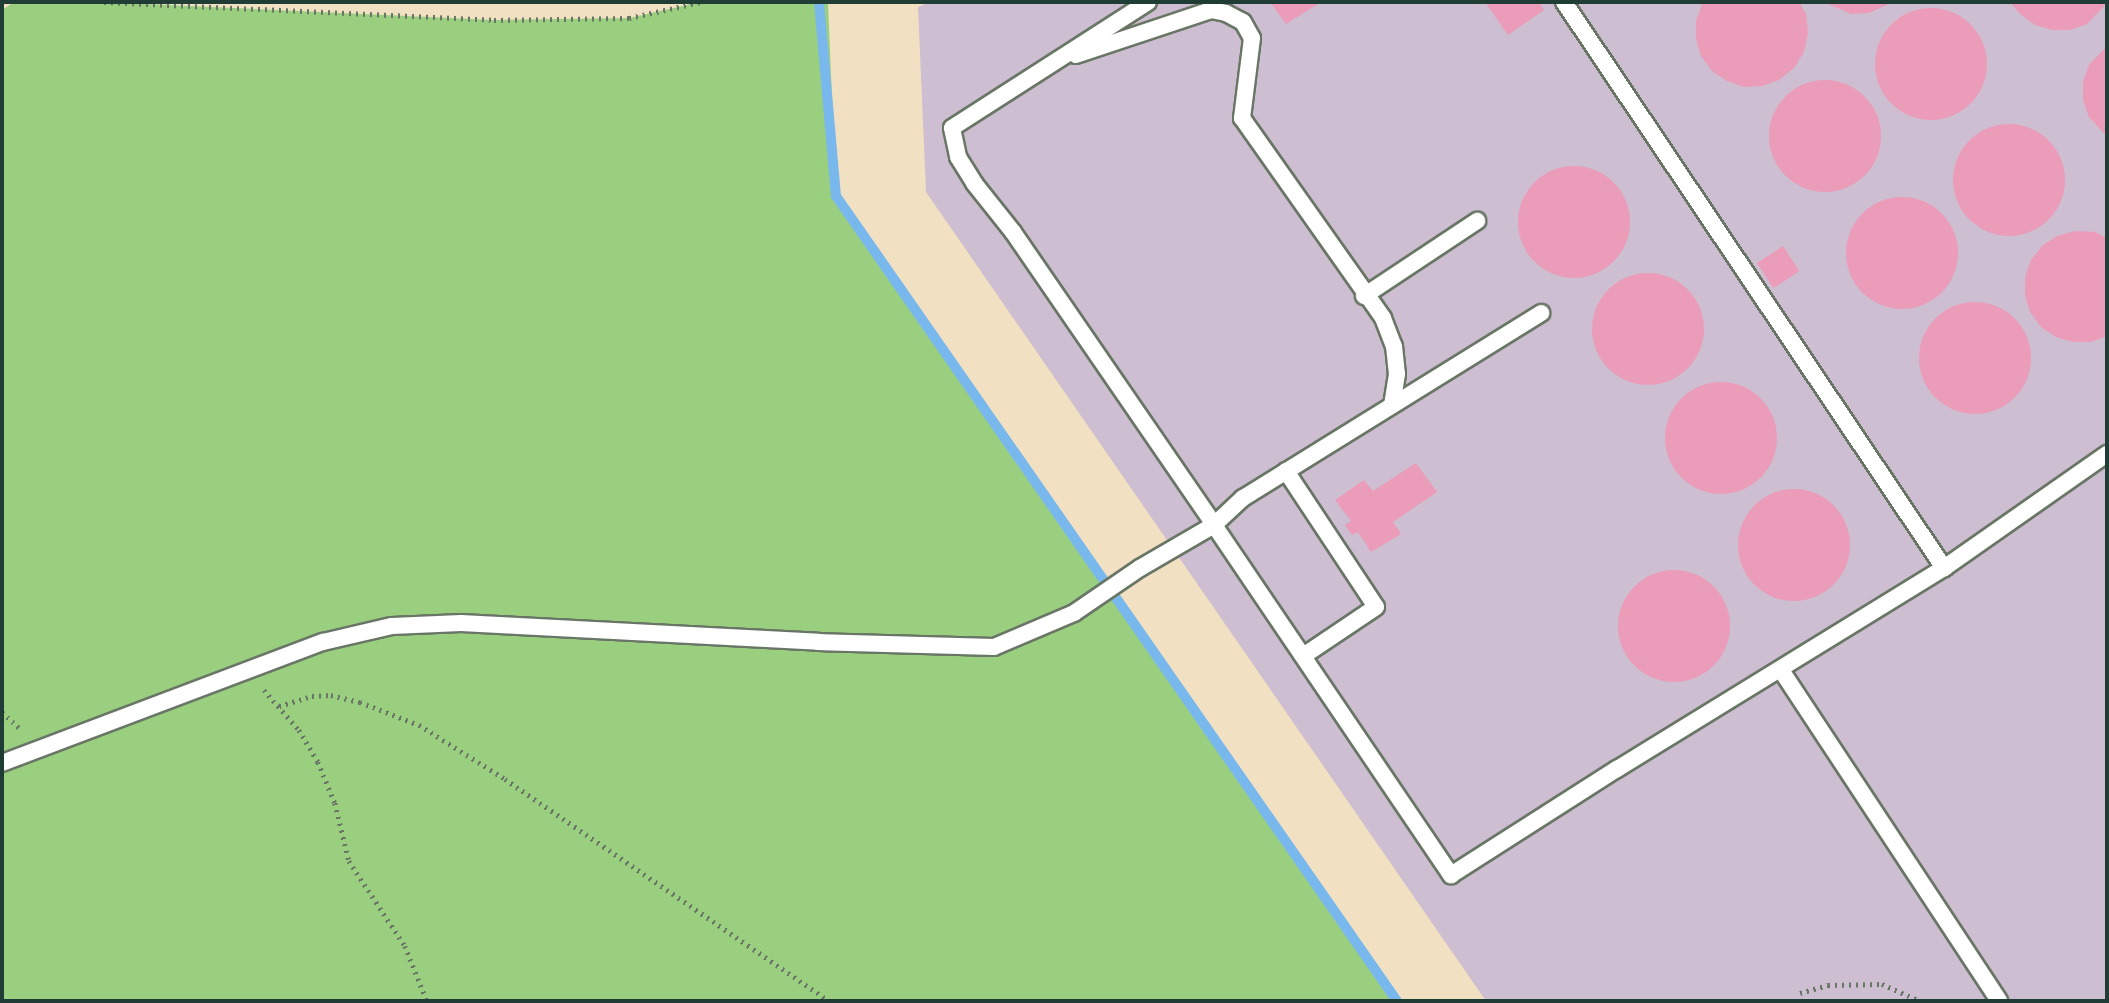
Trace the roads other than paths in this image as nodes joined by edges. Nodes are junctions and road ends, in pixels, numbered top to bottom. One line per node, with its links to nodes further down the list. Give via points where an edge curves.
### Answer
1 (1148, 2): 3 (lane)
2 (1564, 2): 11 (lane)
3 (1051, 64): 5 (lane, via 1211,10 1243,22 1252,38 1242,118); 10 (lane, via 951,128 958,157)
4 (1477, 221): 5 (lane)
5 (1364, 296): 7 (lane, via 1382,318 1394,346 1397,374)
6 (1541, 313): 7 (lane)
7 (1392, 405): 9 (lane)
8 (2107, 454): 11 (lane)
9 (1286, 471): 10 (lane, via 1243,498); 12 (lane, via 1376,607)
10 (1214, 525): 12 (lane); 14 (lane, via 1074,613 994,647 461,623 392,625 323,642)
11 (1944, 568): 13 (lane)
12 (1303, 656): 13 (lane, via 1451,875)
13 (1781, 670): 15 (lane)
14 (2, 763)
15 (1999, 1001)

